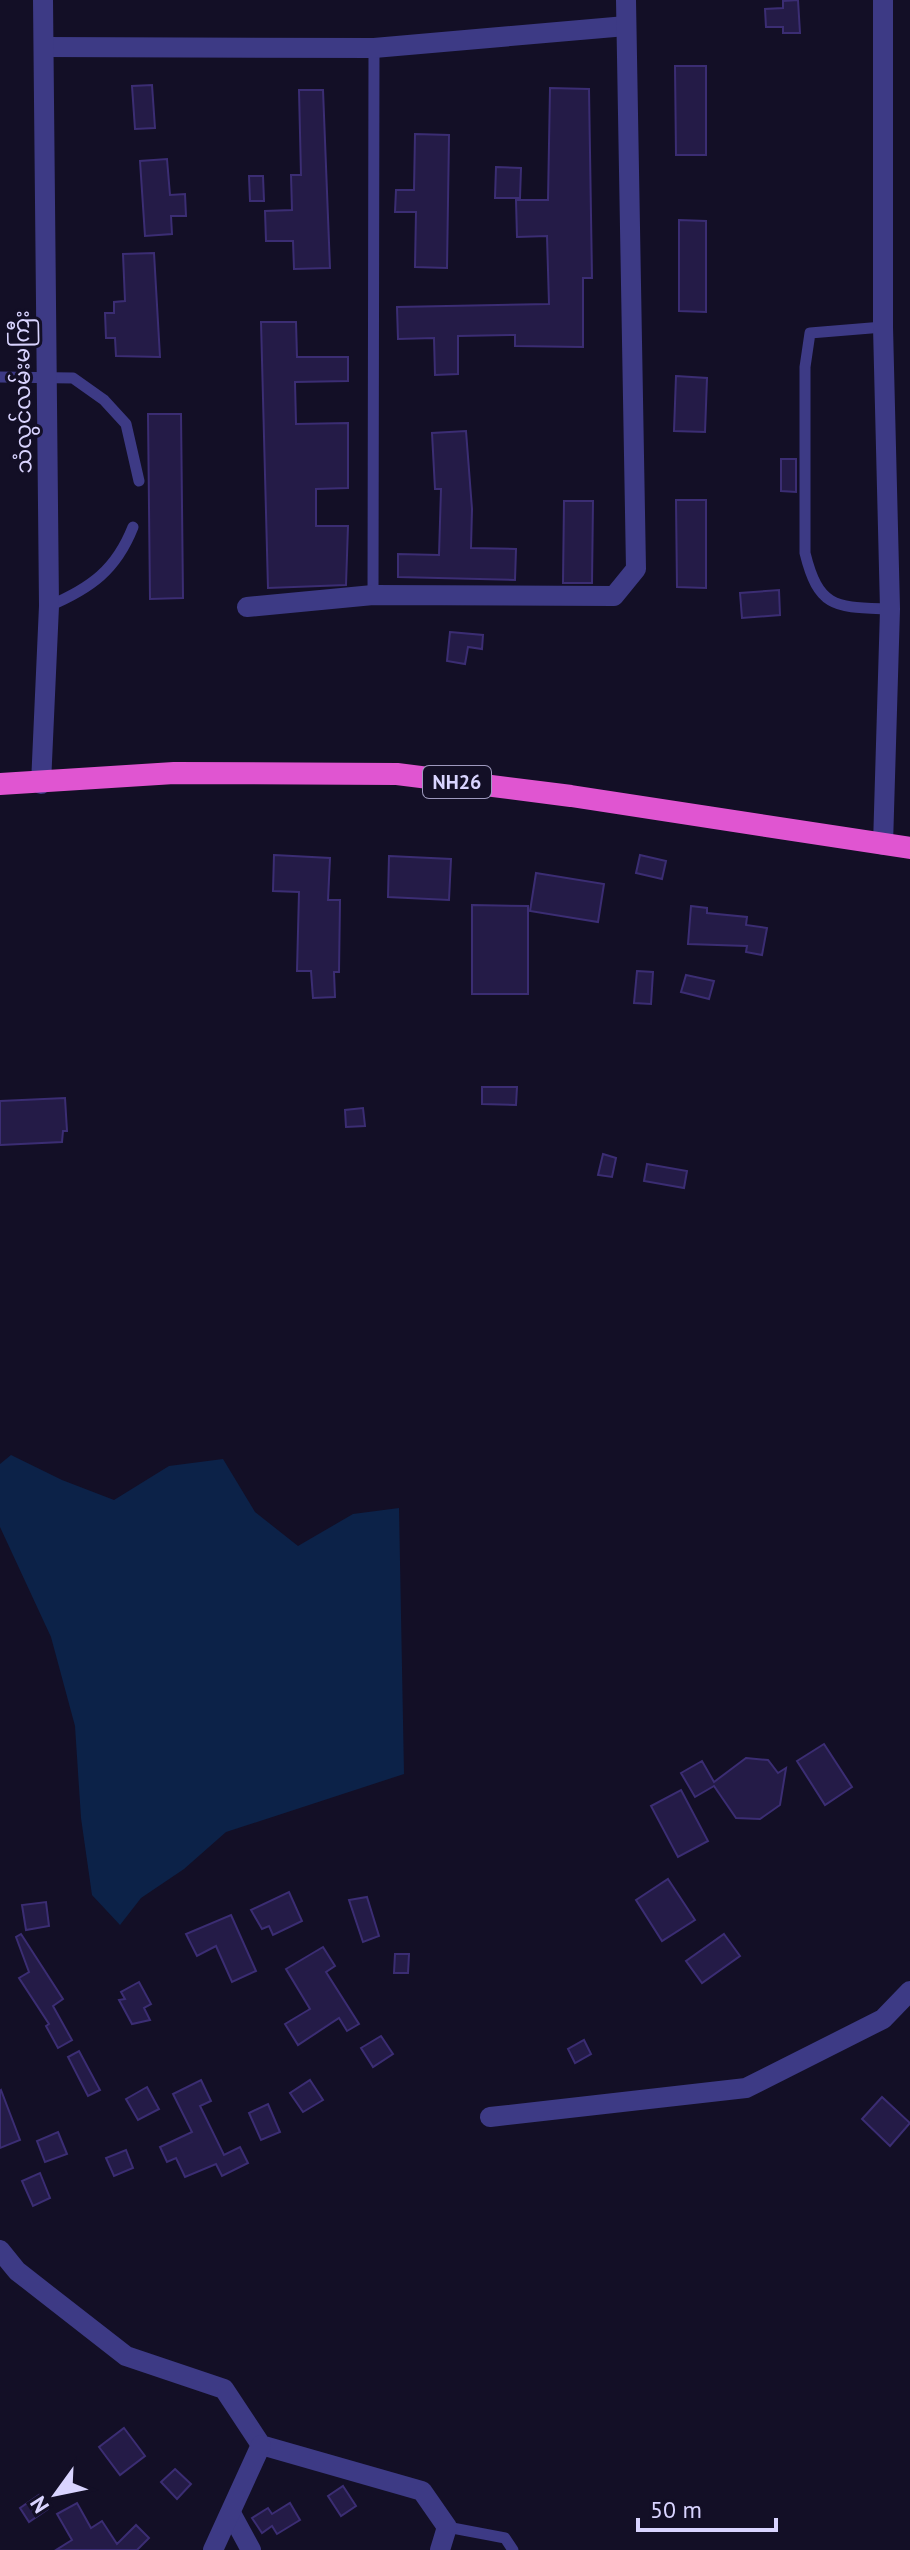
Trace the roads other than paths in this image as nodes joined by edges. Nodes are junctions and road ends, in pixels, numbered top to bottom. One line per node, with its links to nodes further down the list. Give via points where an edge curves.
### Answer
1 (43, 0): 5 (street, သံလွင်လမ်းမကြီး)
2 (626, 0): 4 (street)
3 (883, 0): 7 (street)
4 (626, 26): 6 (street); 12 (street, via 636,569 614,596)
5 (45, 47): 6 (street); 9 (street, သံလွင်လမ်းမကြီး)
6 (374, 48): 12 (lane)
7 (883, 327): 15 (street); 15 (lane, via 810,333 805,367 805,553 824,600 846,608)
8 (0, 377): 9 (lane)
9 (45, 377): 10 (lane, via 73,378 126,424); 13 (street, သံလွင်လမ်းမကြီး)
10 (139, 481)
11 (133, 527): 13 (lane, via 113,564 78,593)
12 (373, 595): 14 (street)
13 (49, 606): 17 (street, သံလွင်လမ်းမကြီး)
14 (247, 607)
15 (890, 609): 18 (street)
16 (0, 784): 17 (highway, NH26)
17 (41, 784): 18 (highway, NH26, via 174,773 397,774)
18 (883, 845): 19 (highway, NH26)
19 (910, 848)
20 (910, 1991): 21 (street, via 883,2019 746,2088)
21 (490, 2117)
22 (3, 2260): 23 (street, via 126,2356 224,2389)
23 (261, 2445): 24 (street); 25 (street, via 422,2491)
24 (232, 2515): 26 (street); 27 (street)
25 (447, 2527): 28 (street); 29 (lane, via 505,2538)
26 (213, 2550)
27 (251, 2550)
28 (440, 2550)
29 (513, 2550)

